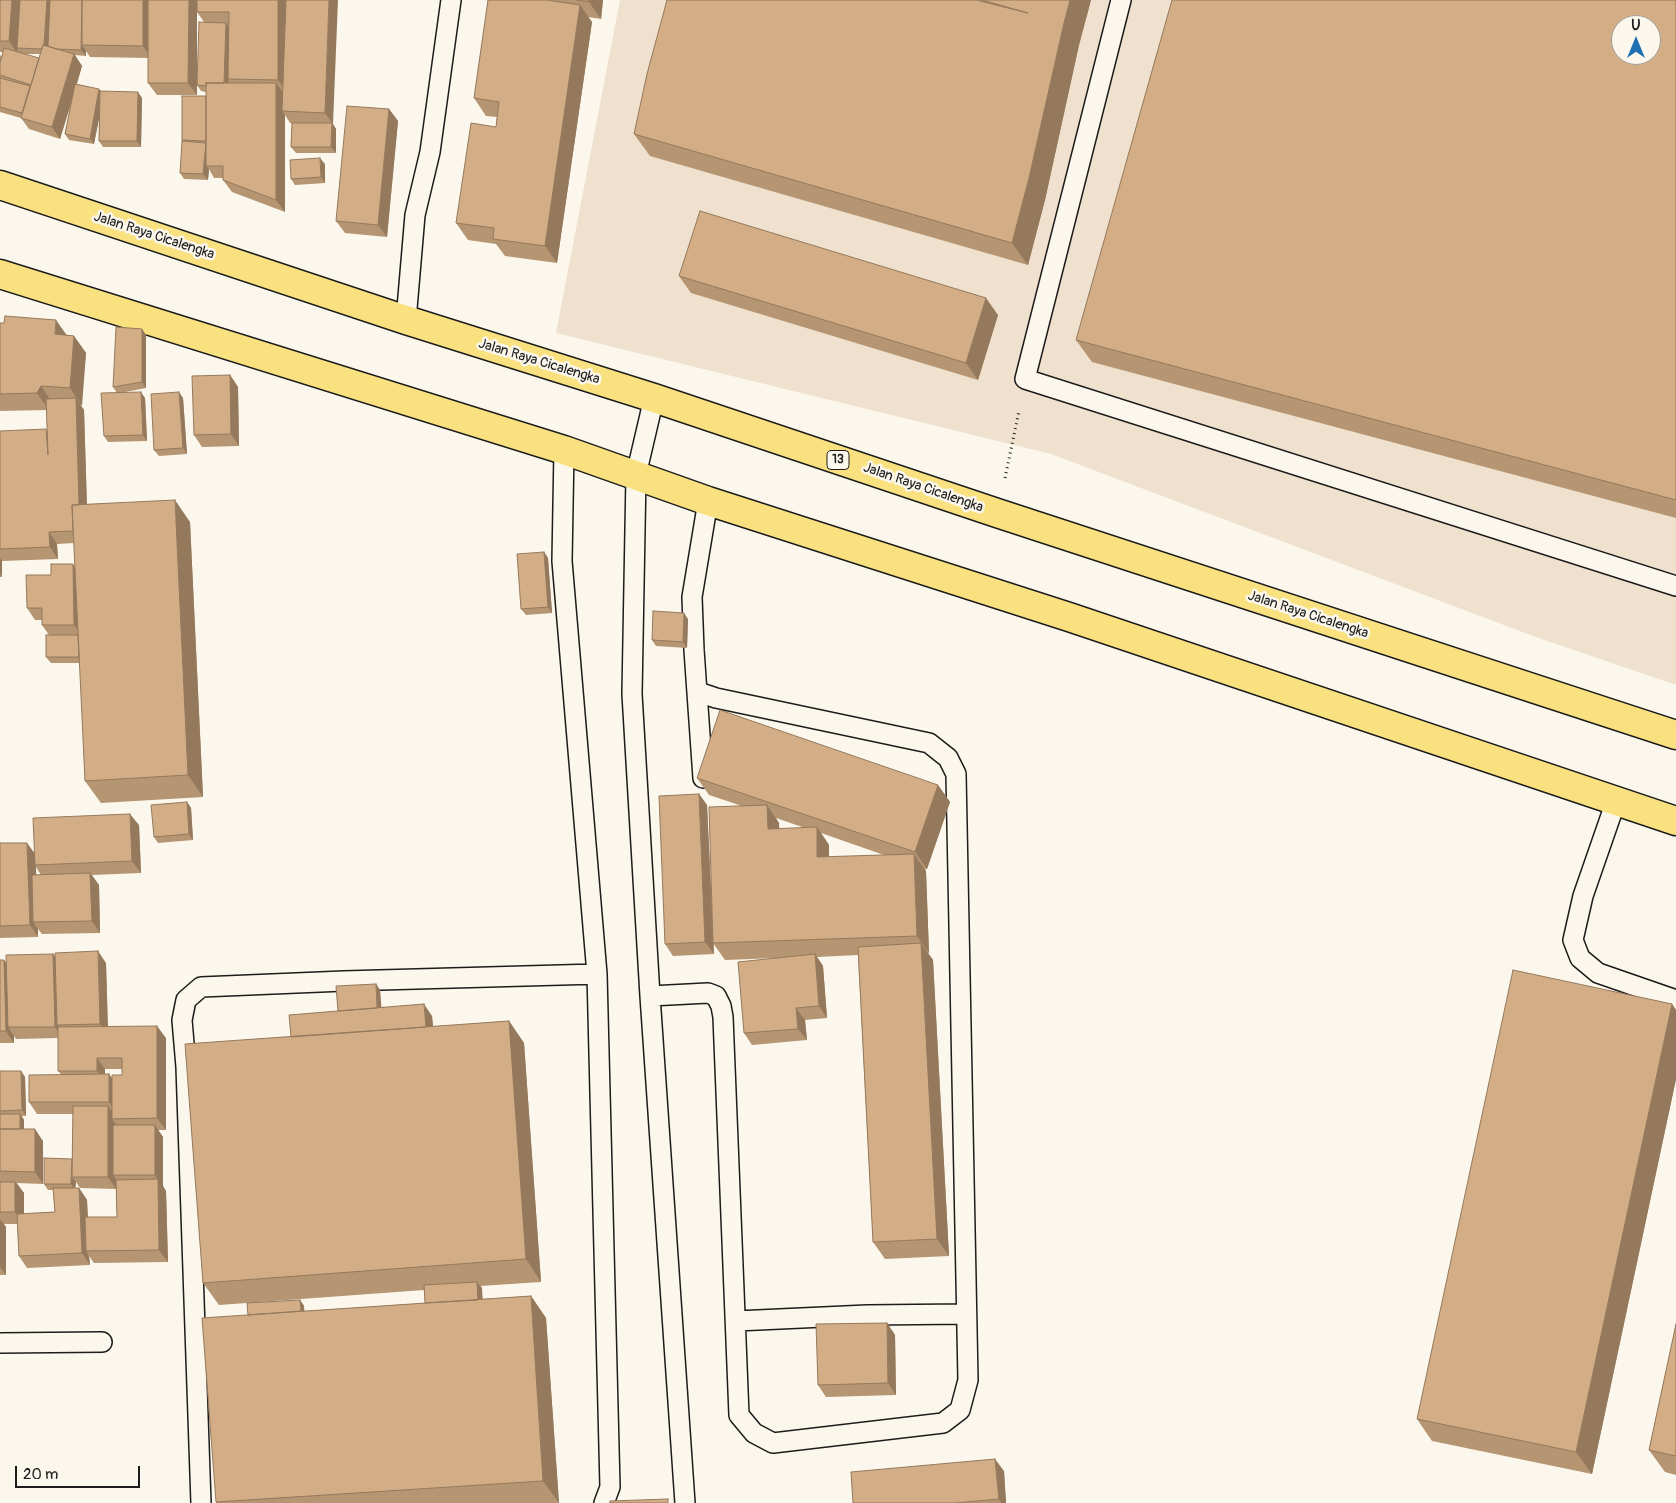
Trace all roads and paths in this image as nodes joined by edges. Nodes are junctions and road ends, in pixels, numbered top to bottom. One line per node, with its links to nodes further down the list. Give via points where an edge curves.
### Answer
1 (451, 0): 5 (lane, via 430,152 416,215)
2 (1120, 0): 6 (lane)
3 (0, 185): 5 (highway, Jalan Raya Cicalengka / 13)
4 (0, 274): 8 (highway)
5 (406, 320): 7 (highway, Jalan Raya Cicalengka / 13)
6 (1025, 379): 11 (path); 12 (lane)
7 (654, 398): 9 (lane); 11 (highway, Jalan Raya Cicalengka / 13)
8 (564, 450): 9 (highway); 18 (lane, via 562,561)
9 (636, 475): 10 (highway); 19 (lane, via 632,694)
10 (708, 501): 13 (lane, via 692,596); 16 (highway, via 1069,616)
11 (997, 513): 14 (highway, Jalan Raya Cicalengka / 13)
12 (1676, 586)
13 (698, 692): 15 (lane); 21 (lane, via 929,743 948,758 956,774)
14 (1676, 735)
15 (703, 778)
16 (1616, 801): 17 (highway); 20 (lane, via 1583,896 1573,940 1580,958 1598,974)
17 (1676, 821)
18 (597, 974): 25 (lane, via 201,987 186,1000 182,1020); 26 (lane, via 610,1487)
19 (650, 996): 22 (lane, via 708,993 716,996 723,1017); 27 (lane)
20 (1676, 1000)
21 (966, 1314): 22 (lane); 22 (lane, via 968,1380 960,1410 943,1423 773,1443 754,1433 739,1415)
22 (736, 1321)
23 (102, 1342): 24 (lane)
24 (0, 1343)
25 (201, 1503)
26 (604, 1503)
27 (685, 1503)

